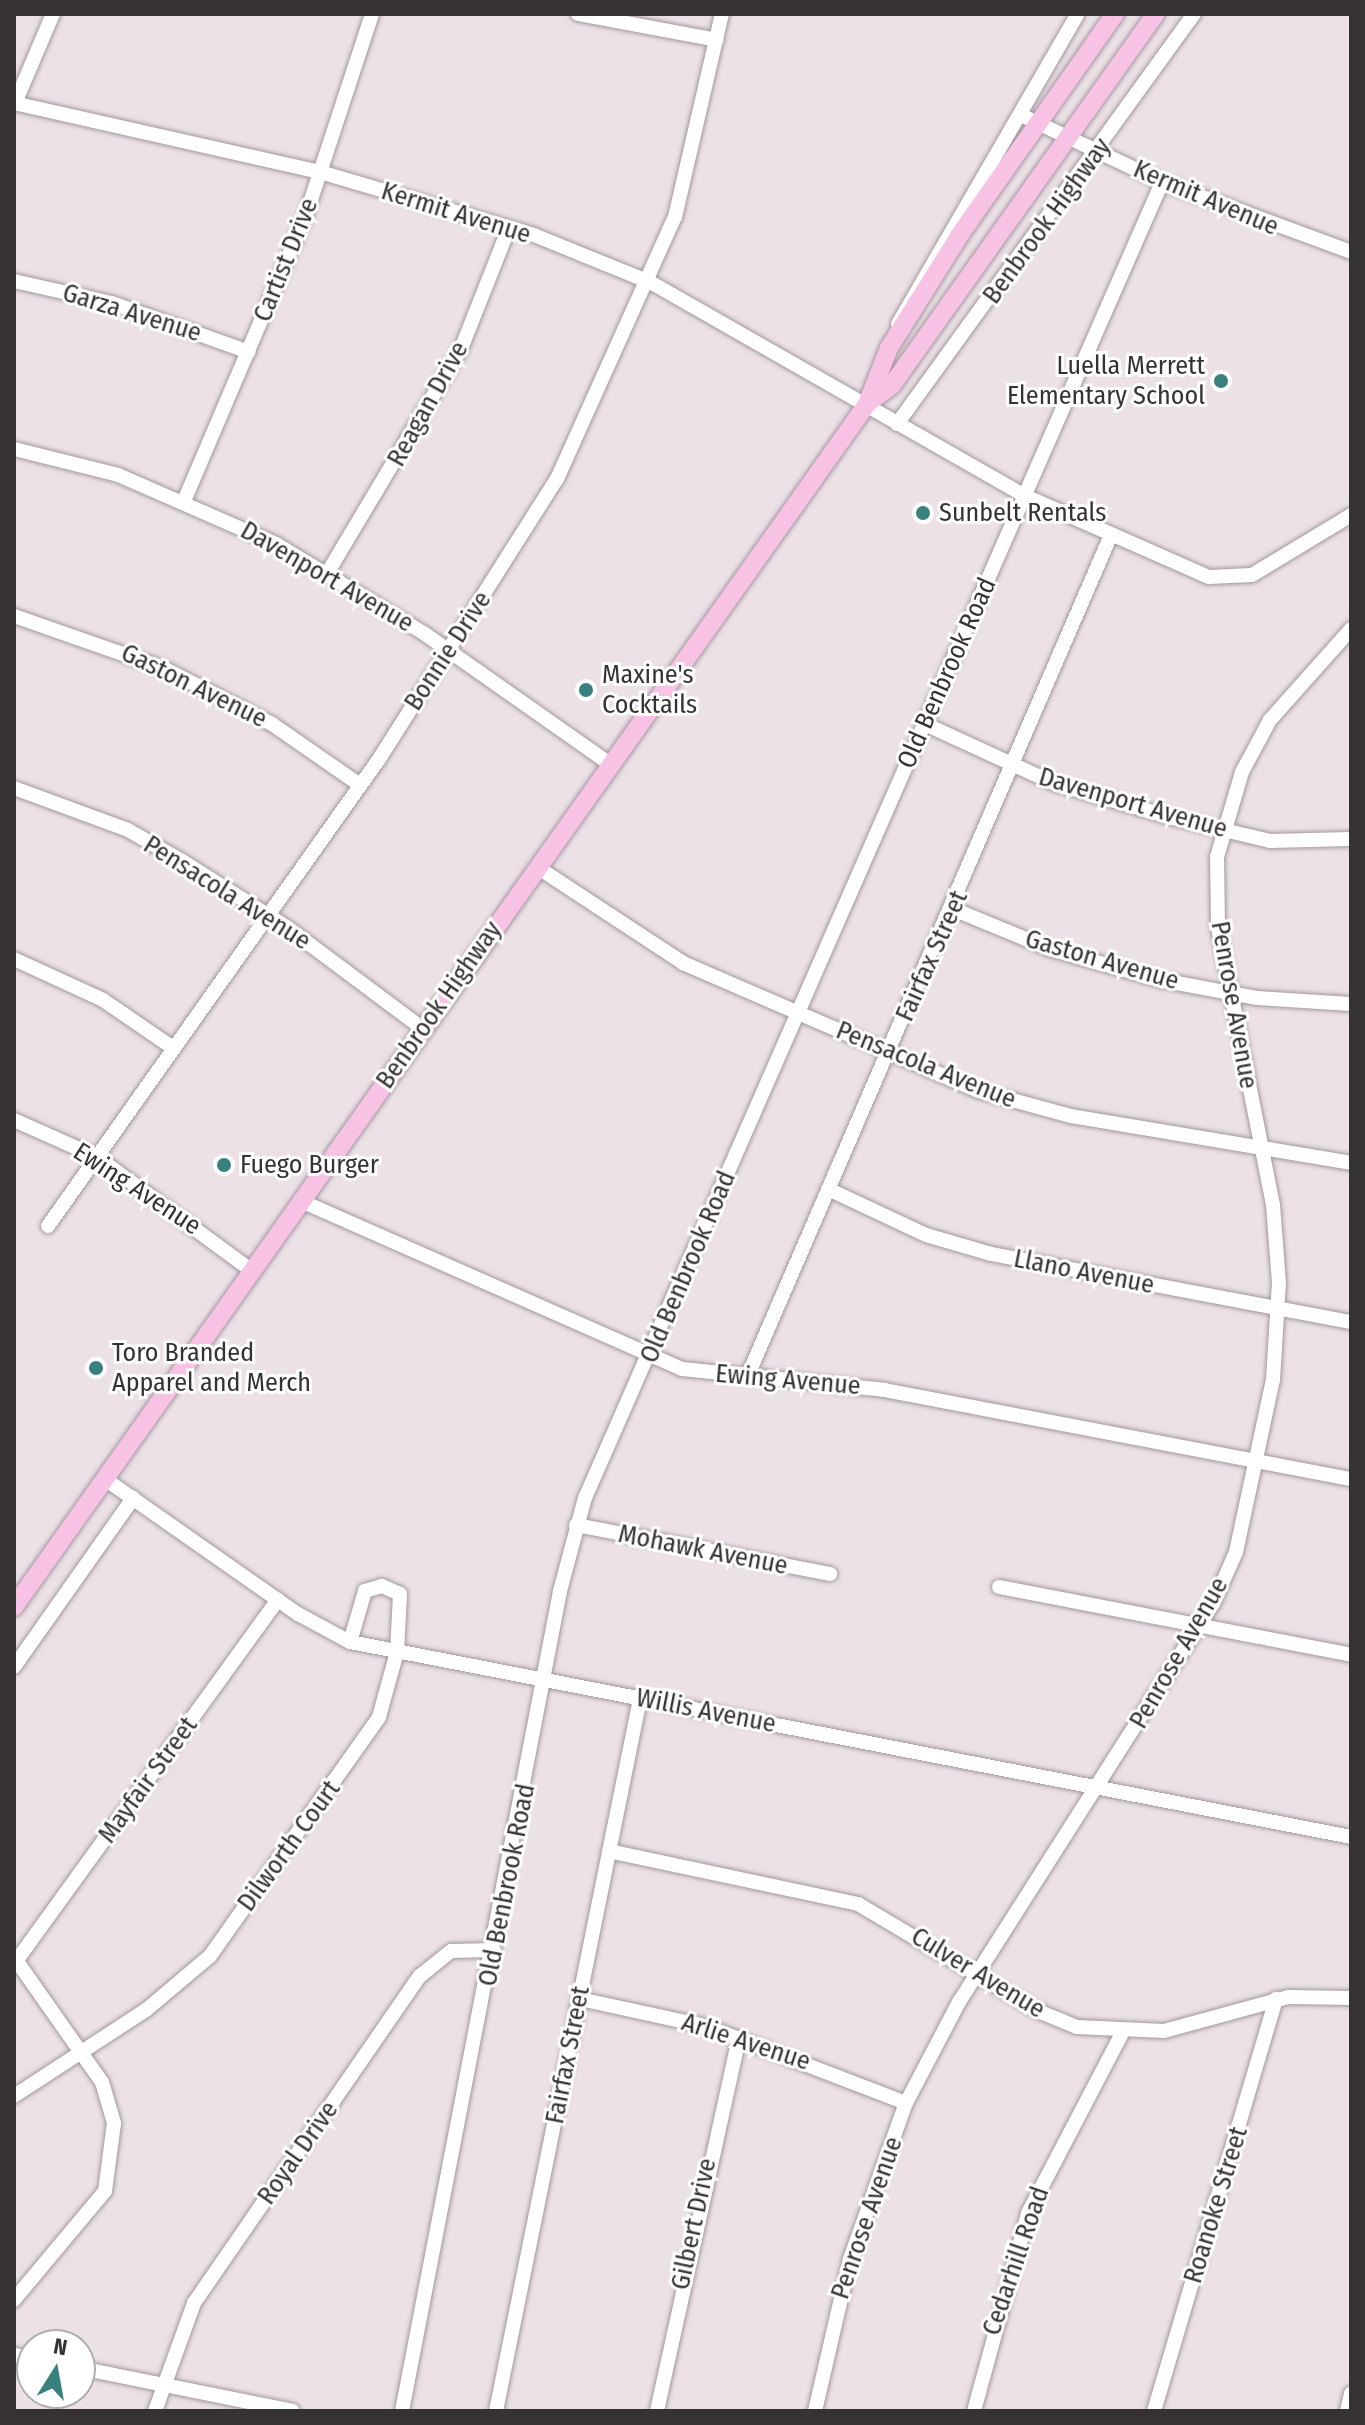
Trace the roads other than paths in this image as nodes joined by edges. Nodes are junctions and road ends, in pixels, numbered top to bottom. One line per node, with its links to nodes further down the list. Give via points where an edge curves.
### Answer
1 (53, 14): 10 (street)
2 (372, 14): 15 (street, Cartist Drive)
3 (578, 14): 9 (street)
4 (722, 14): 9 (street, Bonnie Drive)
5 (1078, 14): 11 (street, Benbrook Highway)
6 (1115, 14): 12 (main road, Benbrook Highway)
7 (1156, 14): 13 (main road, Benbrook Highway)
8 (1194, 14): 14 (street, Benbrook Highway)
9 (717, 40): 20 (street, Bonnie Drive, via 688,177)
10 (14, 103): 15 (street, Kermit Avenue)
11 (1021, 115): 12 (street, Kermit Avenue); 21 (street, Benbrook Highway, via 907,299)
12 (1039, 124): 13 (street, Kermit Avenue); 21 (main road, Benbrook Highway)
13 (1070, 137): 14 (street, Kermit Avenue); 23 (main road, Benbrook Highway, via 892,385)
14 (1097, 151): 16 (street, Kermit Avenue); 24 (street, Benbrook Highway)
15 (320, 172): 17 (street, Kermit Avenue); 22 (street, Cartist Drive)
16 (1162, 182): 18 (street, Kermit Avenue); 26 (street, Old Benbrook Road)
17 (509, 228): 20 (street, Kermit Avenue); 30 (street, Reagan Drive, via 461,349)
18 (1351, 252)
19 (14, 281): 22 (street, Garza Avenue, via 112,303)
20 (650, 282): 23 (street, Kermit Avenue); 33 (street, Bonnie Drive, via 557,479)
21 (889, 348): 23 (main road, Benbrook Highway)
22 (249, 352): 27 (street, Cartist Drive)
23 (867, 404): 24 (street); 35 (main road, Benbrook Highway)
24 (897, 424): 26 (street)
25 (14, 449): 27 (street, Davenport Avenue)
26 (1025, 496): 29 (street); 34 (street, Old Benbrook Road)
27 (184, 501): 30 (street, Davenport Avenue)
28 (1351, 515): 29 (street, via 1236,580 1209,577)
29 (1111, 535): 36 (street, Fairfax Street)
30 (328, 572): 33 (street, Davenport Avenue)
31 (14, 616): 37 (street, Gaston Avenue, via 114,646 207,690)
32 (1351, 629): 39 (street, Penrose Avenue, via 1270,720)
33 (448, 650): 35 (street, Davenport Avenue); 37 (street, Bonnie Drive)
34 (925, 724): 36 (street, Davenport Avenue); 47 (street, Old Benbrook Road)
35 (610, 764): 41 (main road, Benbrook Highway)
36 (1014, 767): 39 (street, Davenport Avenue); 42 (street, Fairfax Street)
37 (360, 785): 43 (street, Bonnie Drive)
38 (14, 788): 43 (street, Pensacola Avenue, via 128,830)
39 (1223, 831): 40 (street, Davenport Avenue, via 1299,844); 45 (street, Penrose Avenue, via 1218,926)
40 (1351, 839)
41 (537, 867): 47 (street, Pensacola Avenue, via 683,963); 48 (main road, Benbrook Highway)
42 (953, 909): 45 (street, Gaston Avenue, via 1078,957); 50 (street, Fairfax Street)
43 (265, 914): 48 (street, Pensacola Avenue); 49 (street, Bonnie Drive)
44 (14, 959): 49 (street, via 103,1000)
45 (1231, 993): 46 (street, Gaston Avenue); 52 (street, Penrose Avenue)
46 (1351, 1004)
47 (798, 1013): 50 (street, Pensacola Avenue); 61 (street, Old Benbrook Road)
48 (423, 1029): 56 (main road, Benbrook Highway)
49 (173, 1048): 53 (street, Bonnie Drive)
50 (888, 1052): 52 (street, Pensacola Avenue, via 1013,1102); 55 (street, Fairfax Street)
51 (14, 1120): 53 (street, Ewing Avenue)
52 (1262, 1150): 54 (street, Pensacola Avenue); 59 (street, Penrose Avenue, via 1277,1233)
53 (97, 1157): 57 (street, Bonnie Drive); 58 (street, Ewing Avenue)
54 (1351, 1163)
55 (828, 1189): 59 (street, Llano Avenue, via 926,1235 991,1254); 62 (street, Fairfax Street)
56 (301, 1201): 58 (main road, Benbrook Highway); 61 (street, Ewing Avenue)
57 (48, 1226)
58 (252, 1271): 64 (main road, Benbrook Highway)
59 (1278, 1309): 60 (street, Llano Avenue); 63 (street, Penrose Avenue)
60 (1351, 1322)
61 (650, 1356): 62 (street, Ewing Avenue, via 682,1369); 67 (street, Old Benbrook Road)
62 (748, 1375): 63 (street, Ewing Avenue, via 870,1388)
63 (1259, 1459): 65 (street, Ewing Avenue); 72 (street, Penrose Avenue, via 1236,1552)
64 (105, 1479): 66 (street, Willis Avenue); 71 (main road, Benbrook Highway)
65 (1351, 1479)
66 (133, 1498): 70 (street, Willis Avenue); 76 (street)
67 (576, 1525): 68 (street, Mohawk Avenue); 77 (street, Old Benbrook Road)
68 (830, 1574)
69 (999, 1587): 72 (street)
70 (278, 1600): 73 (street, Willis Avenue); 83 (street, Mayfair Street)
71 (14, 1607)
72 (1201, 1625): 75 (street); 79 (street, Penrose Avenue)
73 (350, 1642): 74 (street, Willis Avenue); 74 (street, Dilworth Court, via 365,1591 391,1588 403,1600)
74 (397, 1652): 77 (street, Willis Avenue); 90 (street, Dilworth Court, via 369,1736 210,1956)
75 (1351, 1655)
76 (14, 1667)
77 (548, 1682): 78 (street, Willis Avenue); 82 (street, Old Benbrook Road)
78 (640, 1699): 79 (street, Willis Avenue); 81 (street, Fairfax Street)
79 (1100, 1785): 80 (street, Willis Avenue); 84 (street, Penrose Avenue)
80 (1351, 1837)
81 (609, 1851): 84 (street, Culver Avenue, via 828,1893 921,1937); 86 (street, Fairfax Street)
82 (494, 1950): 95 (street, Royal Drive, via 451,1951 420,1976 194,2303); 99 (street, Old Benbrook Road)
83 (16, 1959): 90 (street)
84 (977, 1974): 88 (street, Culver Avenue, via 1056,2020); 92 (street, Penrose Avenue)
85 (1351, 1998): 87 (street, Culver Avenue)
86 (580, 1999): 89 (street, Arlie Avenue); 100 (street, Fairfax Street)
87 (1276, 1999): 88 (street, Culver Avenue, via 1164,2031); 104 (street, Roanoke Street)
88 (1122, 2033): 103 (street, Cedarhill Road, via 1028,2213)
89 (739, 2038): 92 (street, Arlie Avenue); 101 (street, Gilbert Drive)
90 (83, 2054): 91 (street, Dilworth Court); 93 (street, via 102,2082 114,2123 109,2178)
91 (14, 2096)
92 (906, 2103): 102 (street, Penrose Avenue, via 850,2259)
93 (14, 2300)
94 (96, 2371): 95 (street)
95 (161, 2384): 97 (street, Royal Drive); 98 (street)
96 (1351, 2393): 105 (street)
97 (155, 2411)
98 (293, 2411)
99 (402, 2411)
100 (496, 2411)
101 (657, 2411)
102 (815, 2411)
103 (974, 2411)
104 (1154, 2411)
105 (1347, 2411)

